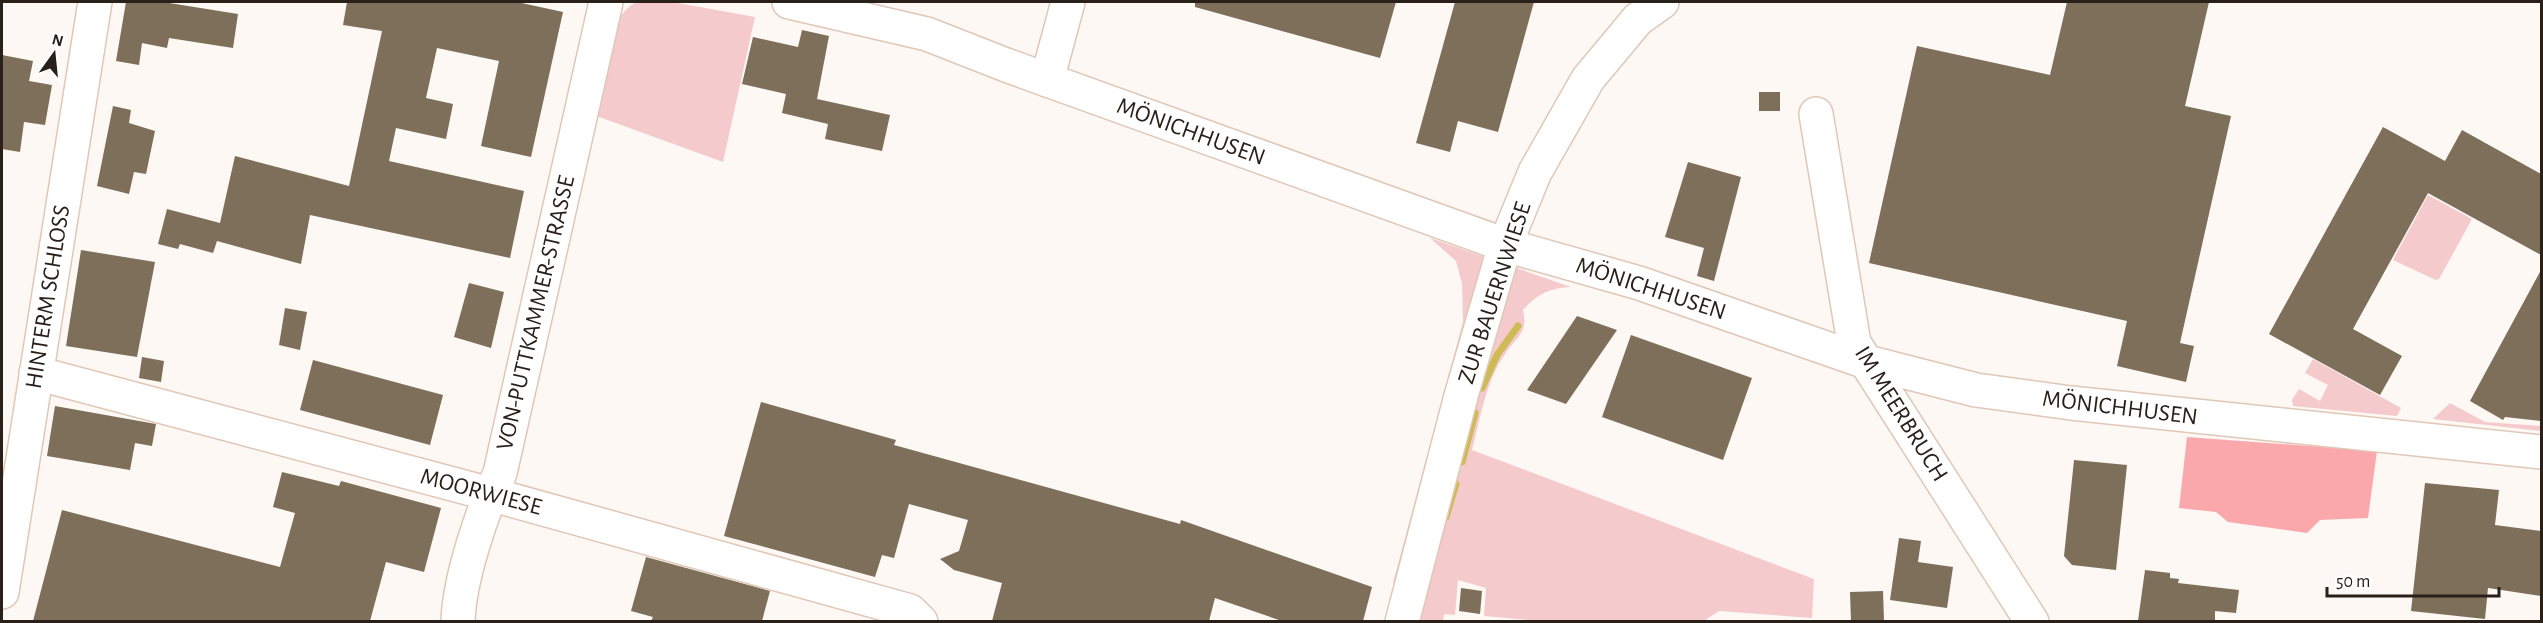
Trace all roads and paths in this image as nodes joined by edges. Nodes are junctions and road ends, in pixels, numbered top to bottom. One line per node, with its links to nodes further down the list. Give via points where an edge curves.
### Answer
1 (95, 2): 10 (street, HINTERM SCHLOSS)
2 (606, 2): 12 (street, VON-PUTTKAMMER-STRASSE, via 502,461)
3 (789, 2): 6 (street, MÖNICHHUSEN, via 927,34)
4 (1068, 2): 6 (street)
5 (1662, 2): 8 (street, ZUR BAUERNWIESE, via 1638,19 1588,79 1535,172)
6 (1047, 80): 8 (street, MÖNICHHUSEN)
7 (1816, 114): 9 (street, IM MEERBRUCH, via 1854,343)
8 (1505, 245): 9 (street, MÖNICHHUSEN, via 1639,283); 16 (street, ZUR BAUERNWIESE)
9 (1863, 361): 11 (street, MÖNICHHUSEN, via 1976,390 2071,403); 17 (street, IM MEERBRUCH, via 1885,388)
10 (36, 373): 12 (street, MOORWIESE); 13 (street, HINTERM SCHLOSS)
11 (2541, 452)
12 (490, 494): 14 (street, VON-PUTTKAMMER-STRASSE, via 459,599); 15 (street, MOORWIESE, via 910,611)
13 (2, 592)
14 (458, 621)
15 (921, 621)
16 (1402, 621)
17 (2031, 621)

